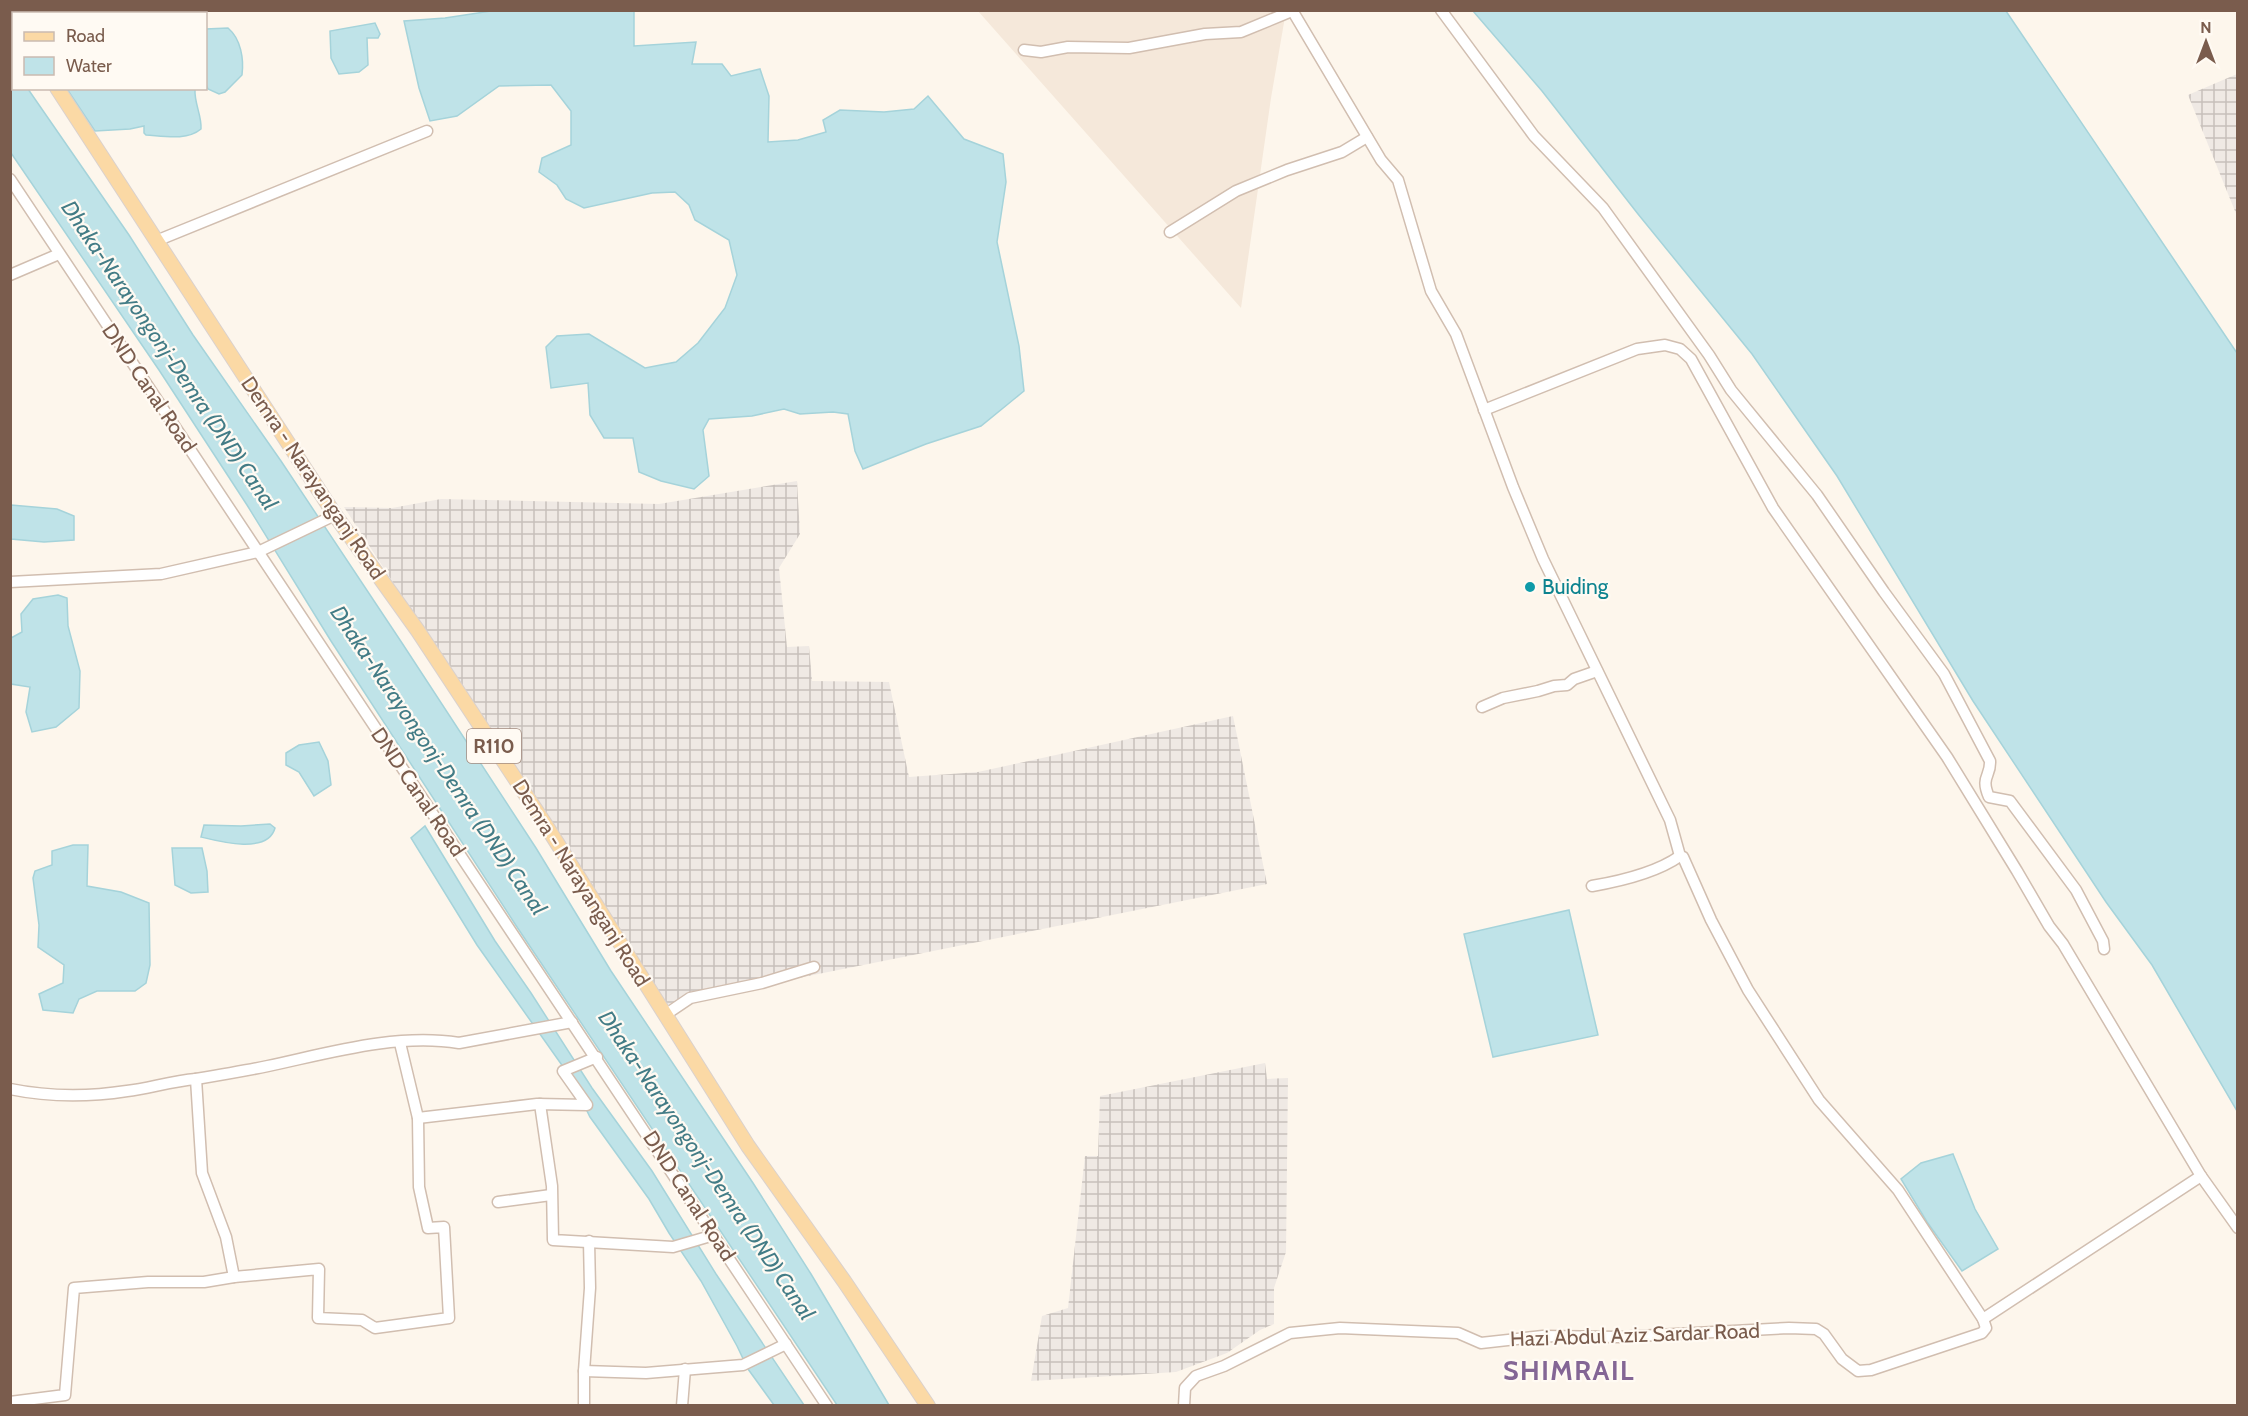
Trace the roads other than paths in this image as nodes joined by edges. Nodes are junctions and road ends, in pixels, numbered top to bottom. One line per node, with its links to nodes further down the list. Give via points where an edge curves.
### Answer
1 (1441, 10): 20 (street, via 1534,136 1604,208 1731,390 1817,495 1944,674 1990,761 1984,786 1989,797 2010,801 2076,891)
2 (1292, 11): 3 (street, via 1241,32 1205,34 1129,48); 6 (street)
3 (1024, 50)
4 (58, 90): 9 (main road, Demra - Narayanganj Road / R110)
5 (427, 131): 9 (street)
6 (1367, 136): 8 (street, via 1342,152 1236,191); 12 (street, via 1398,180 1431,291 1456,334)
7 (10, 179): 10 (street, DND Canal Road)
8 (1170, 232)
9 (156, 241): 13 (main road, Demra - Narayanganj Road / R110)
10 (59, 254): 11 (street); 14 (street, DND Canal Road)
11 (10, 274)
12 (1484, 410): 16 (street, via 1543,559); 30 (street, via 1637,349 1665,345 1680,349 1691,359 1773,507 1947,757)
13 (335, 515): 14 (street); 22 (main road, Demra - Narayanganj Road / R110, via 425,641)
14 (258, 552): 15 (street, via 161,574); 23 (street, DND Canal Road)
15 (10, 582)
16 (1597, 671): 17 (street, via 1567,685 1503,698); 18 (street, via 1670,820)
17 (1482, 707)
18 (1680, 856): 19 (street, via 1641,874); 37 (street, via 1748,990 1813,1090 1898,1190)
19 (1592, 886)
20 (2104, 949)
21 (814, 967): 22 (street, via 690,998)
22 (665, 1016): 45 (main road, Demra - Narayanganj Road / R110, via 748,1146)
23 (572, 1022): 24 (street, via 459,1043); 25 (street, DND Canal Road)
24 (400, 1043): 26 (street, via 336,1050); 29 (street)
25 (597, 1058): 28 (street, via 563,1071 587,1105); 34 (street, DND Canal Road)
26 (196, 1079): 27 (street, via 77,1096); 36 (street, via 202,1173 226,1237)
27 (10, 1089)
28 (540, 1104): 29 (street); 31 (street)
29 (418, 1118): 36 (street, via 419,1187 428,1228 444,1227 449,1318 375,1328 362,1320 318,1318 319,1269)
30 (2201, 1176): 33 (street); 37 (street)
31 (551, 1195): 32 (street); 35 (street, via 553,1240)
32 (498, 1202)
33 (2238, 1228)
34 (714, 1235): 35 (street, via 672,1247); 38 (street, DND Canal Road)
35 (589, 1241): 40 (street)
36 (234, 1277): 41 (street, via 74,1288 65,1395)
37 (1984, 1323): 46 (street, Hazi Abdul Aziz Sardar Road, via 1982,1333 1858,1371 1816,1329 1544,1336 1481,1343 1458,1333 1340,1328 1290,1333 1196,1376 1185,1388)
38 (786, 1344): 39 (street, via 743,1365); 44 (street, DND Canal Road)
39 (685, 1369): 40 (street, via 646,1373); 43 (street)
40 (584, 1371): 42 (street)
41 (10, 1402)
42 (584, 1406)
43 (682, 1406)
44 (827, 1406)
45 (928, 1406)
46 (1184, 1406)

